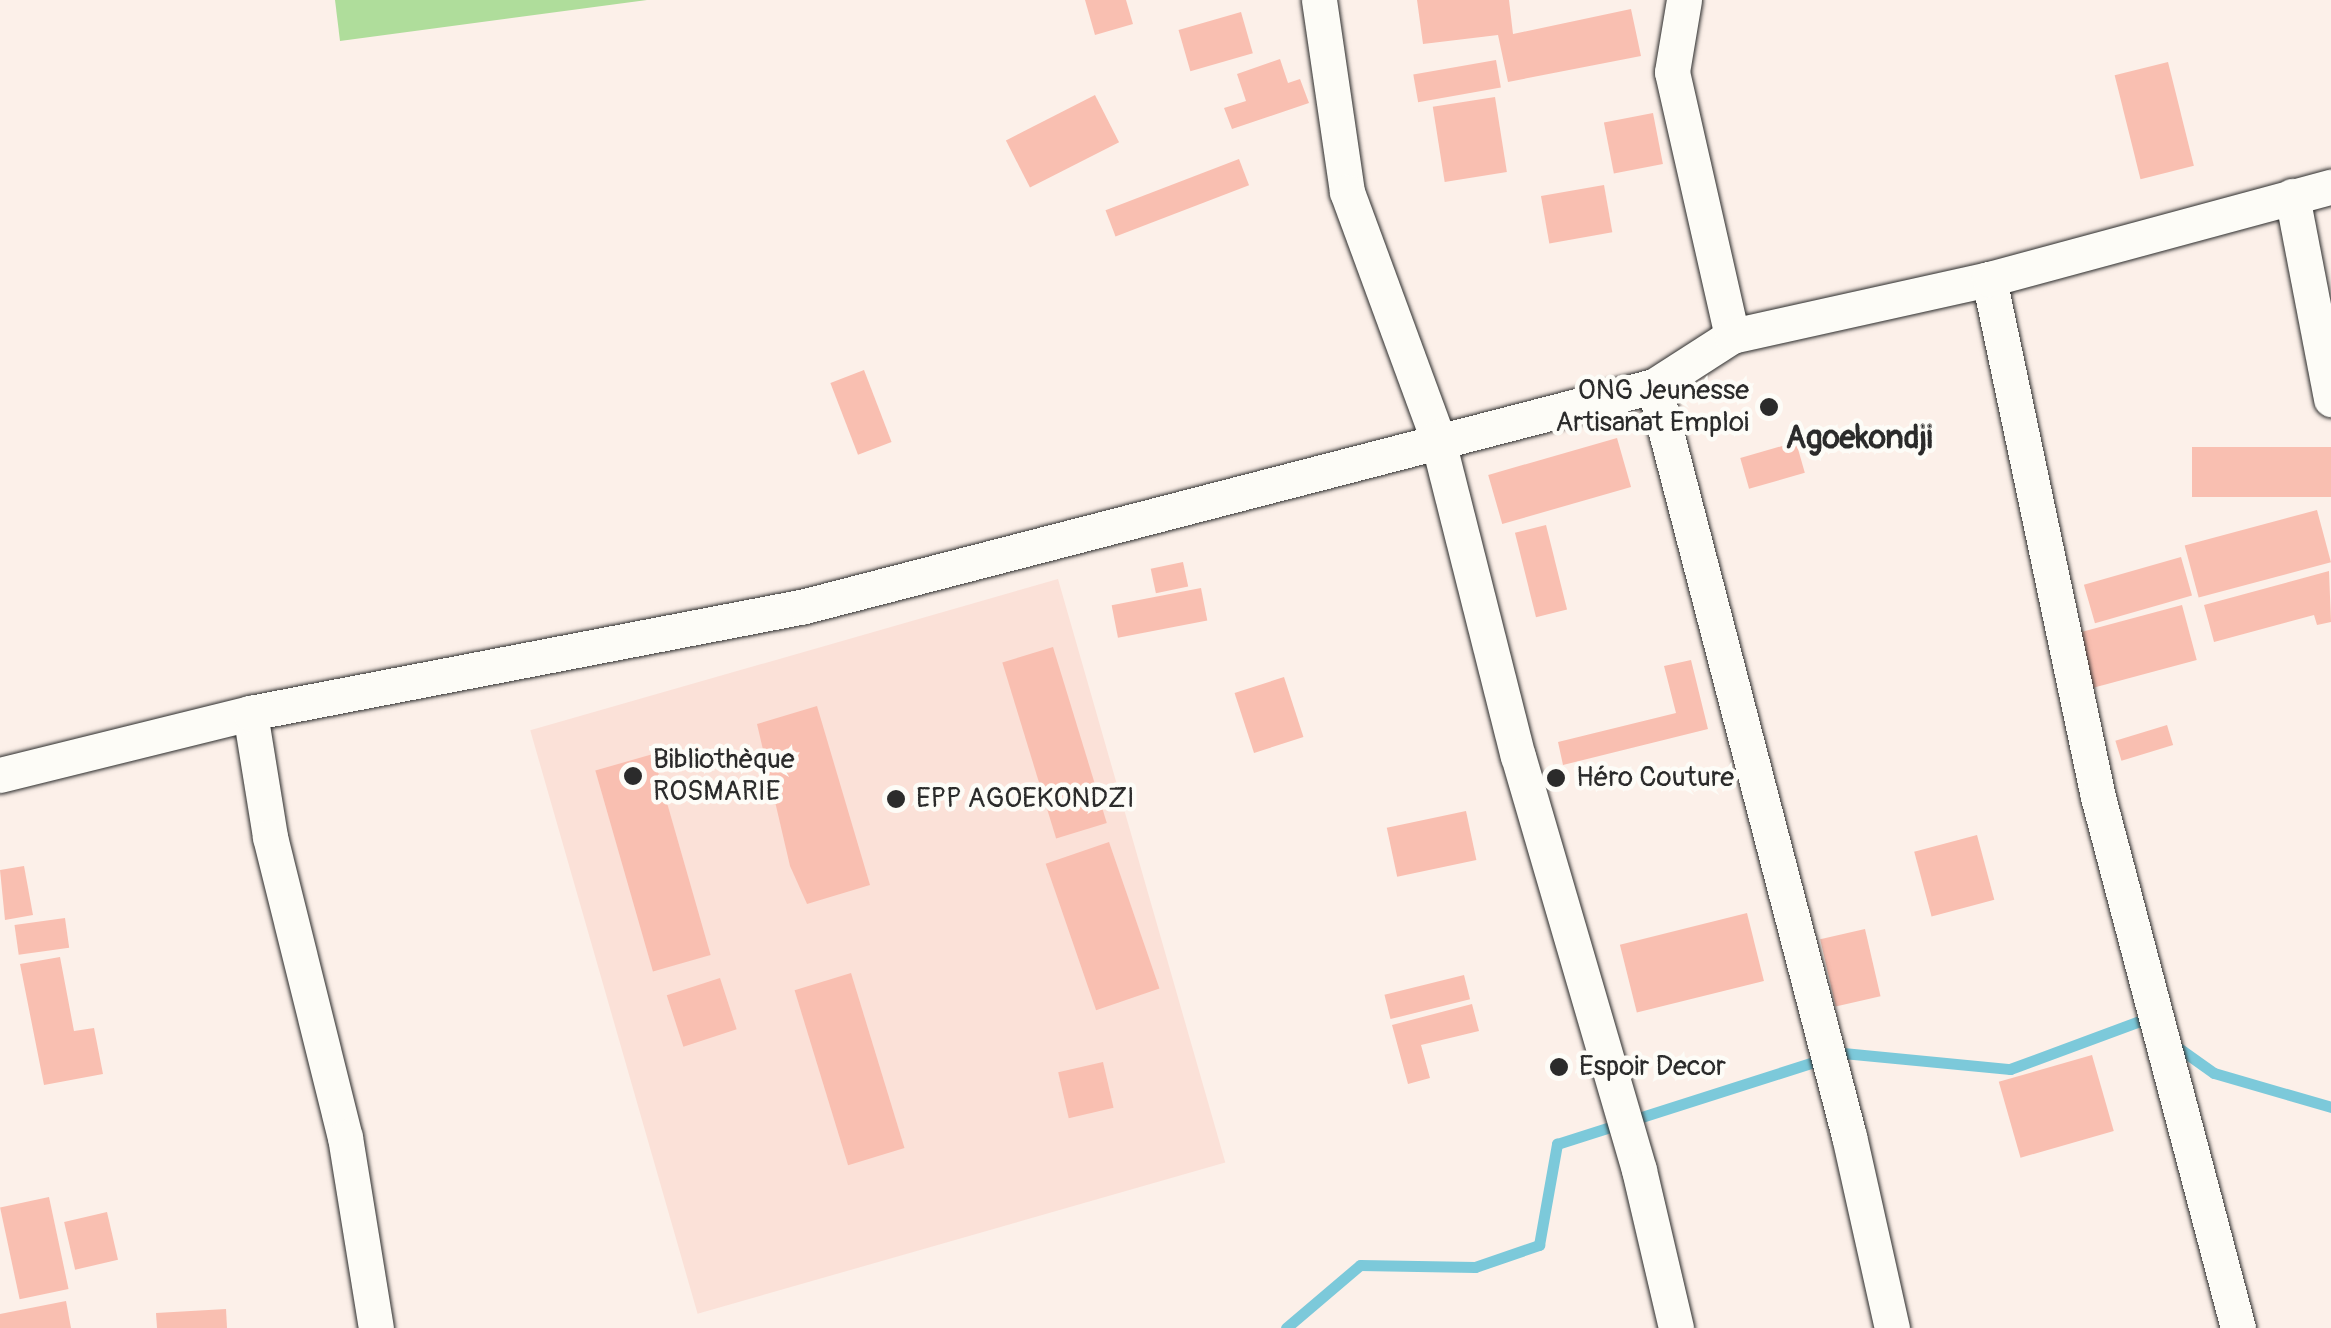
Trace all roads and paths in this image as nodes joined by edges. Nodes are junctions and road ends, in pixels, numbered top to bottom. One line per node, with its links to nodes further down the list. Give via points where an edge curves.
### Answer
1 (1319, 0): 9 (street, via 1347,192)
2 (1684, 0): 6 (street, via 1672,72)
3 (2331, 188): 4 (street)
4 (2292, 196): 5 (street); 8 (street)
5 (1989, 279): 6 (street); 15 (street, via 2098,797)
6 (1732, 336): 7 (street)
7 (1654, 386): 9 (street); 14 (street, via 1849,1136)
8 (2331, 400)
9 (1437, 437): 10 (street, via 805,606); 13 (street, via 1612,1092 1639,1170)
10 (250, 713): 11 (street); 12 (street, via 270,837 345,1137)
11 (0, 775)
12 (376, 1328)
13 (1676, 1328)
14 (1892, 1328)
15 (2238, 1328)

